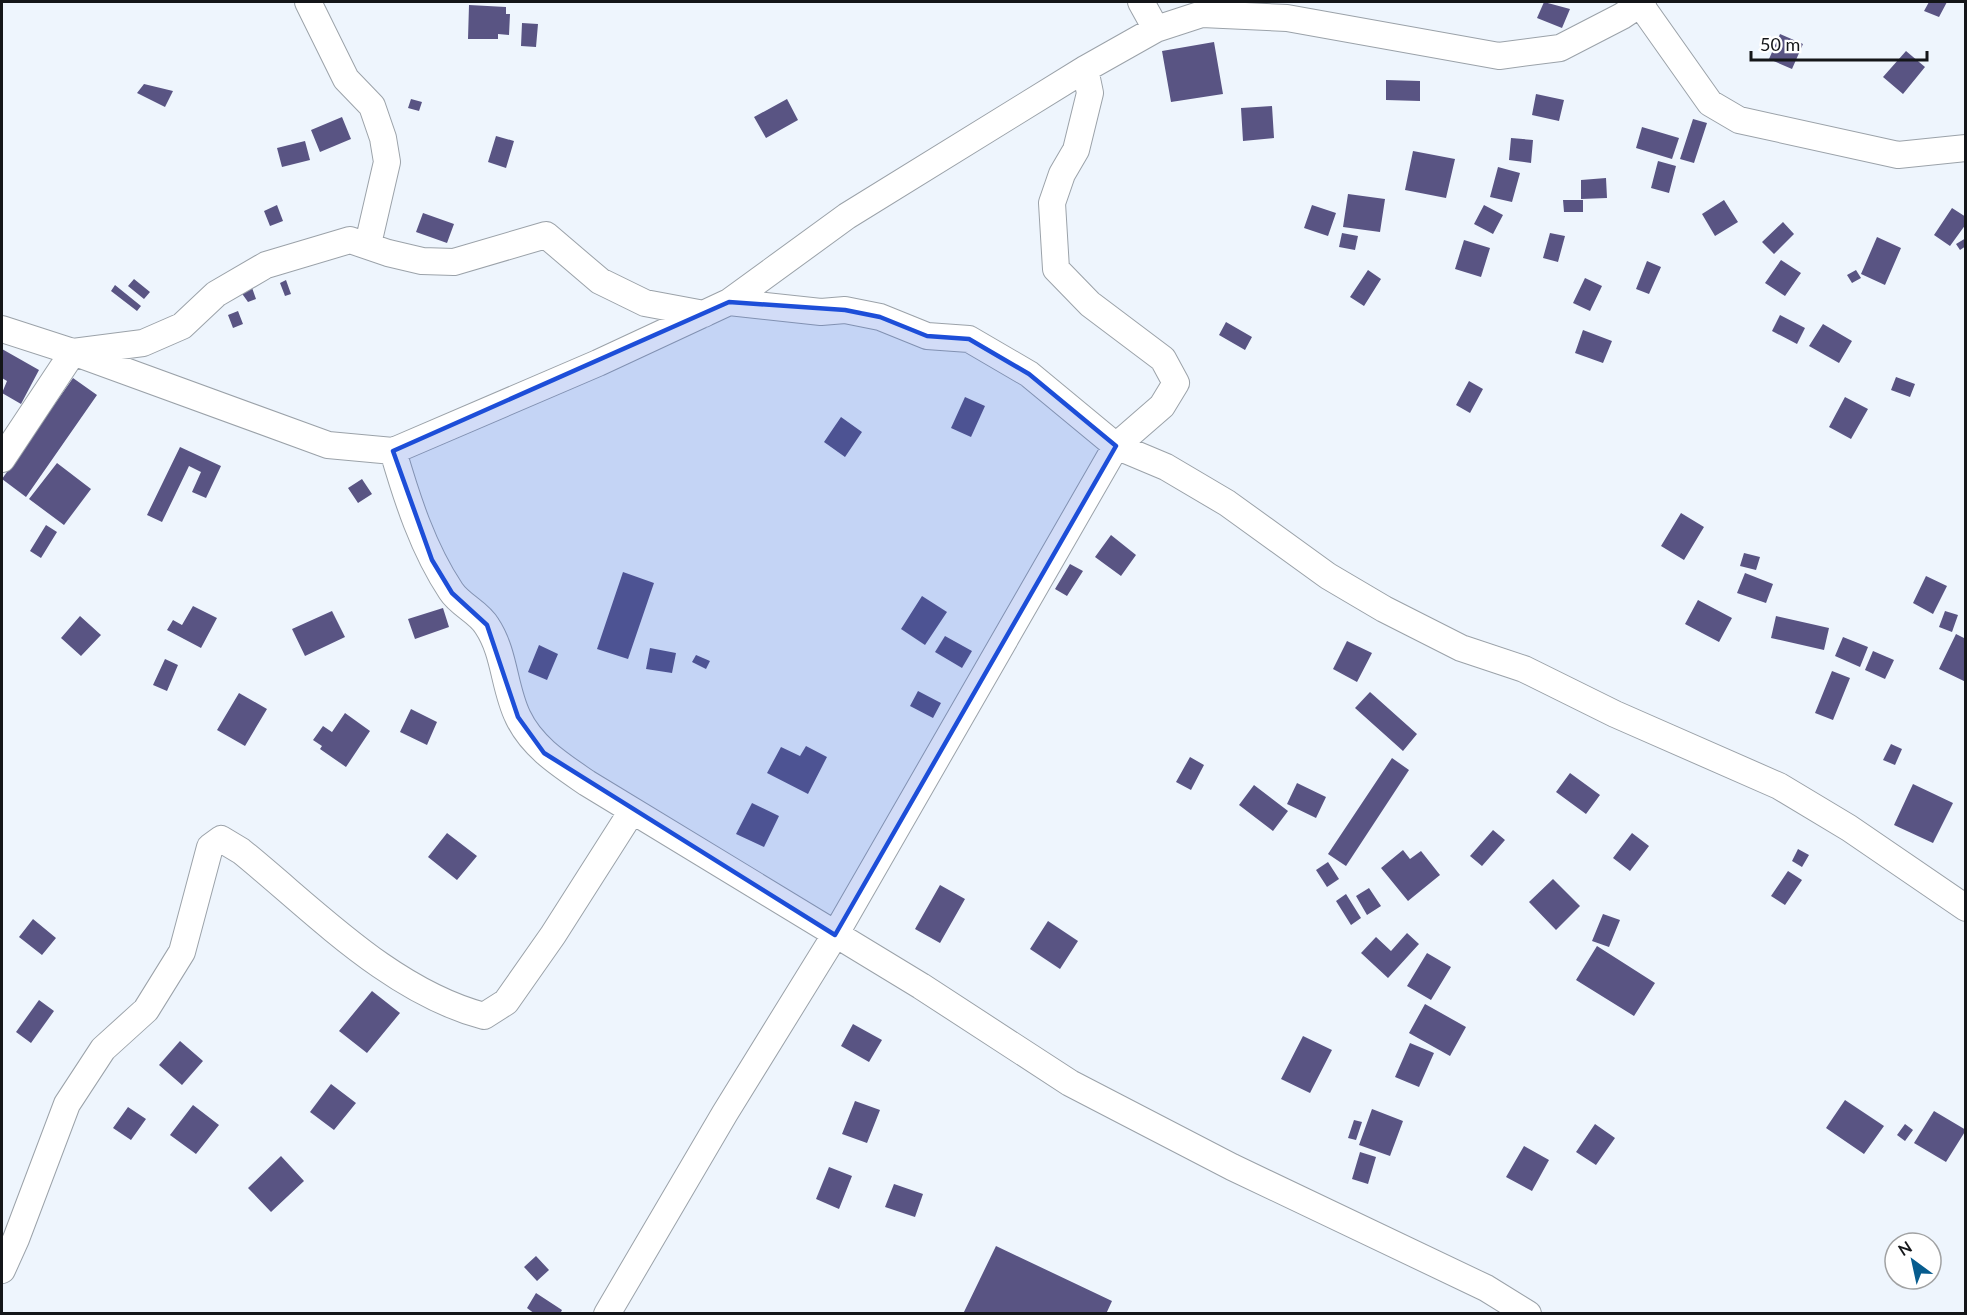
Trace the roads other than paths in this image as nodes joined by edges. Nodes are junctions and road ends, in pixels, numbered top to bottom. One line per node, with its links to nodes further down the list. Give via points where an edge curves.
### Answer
1 (308, 2): 7 (street, via 346,79 372,106 383,138 387,162)
2 (1141, 2): 4 (street)
3 (1642, 3): 4 (street, via 1560,48 1499,56 1287,18 1202,14); 6 (street, via 1710,103 1739,120 1898,155)
4 (1156, 29): 5 (street)
5 (1085, 69): 8 (street, via 847,216); 12 (street, via 1090,93 1076,150 1052,203 1056,269 1090,303 1163,359 1176,383 1162,406)
6 (1965, 148)
7 (368, 244): 9 (street, via 422,261 454,262 546,235 600,280 645,303); 11 (street, via 350,240 266,265 216,294 182,327 143,343)
8 (729, 302): 9 (street); 12 (street, via 845,310 880,317 927,336 969,339 1029,374)
9 (704, 314): 13 (street)
10 (2, 329): 11 (street)
11 (73, 352): 13 (street, via 328,445); 14 (street)
12 (1116, 446): 16 (street, via 1166,467 1227,502 1328,576 1384,609 1461,648 1524,669 1779,786 1849,828); 17 (street)
13 (393, 451): 15 (street, via 432,560 452,593 487,625 518,717 544,753)
14 (2, 459)
15 (632, 811): 17 (street); 18 (street, via 506,1002 484,1016 458,1009 376,964 241,851 221,839 210,847 182,952 146,1010 103,1049 67,1104)
16 (1965, 908)
17 (835, 935): 19 (street, via 724,1113); 20 (street, via 1070,1083 1232,1167 1486,1288)
18 (2, 1270)
19 (607, 1314)
20 (1528, 1314)

